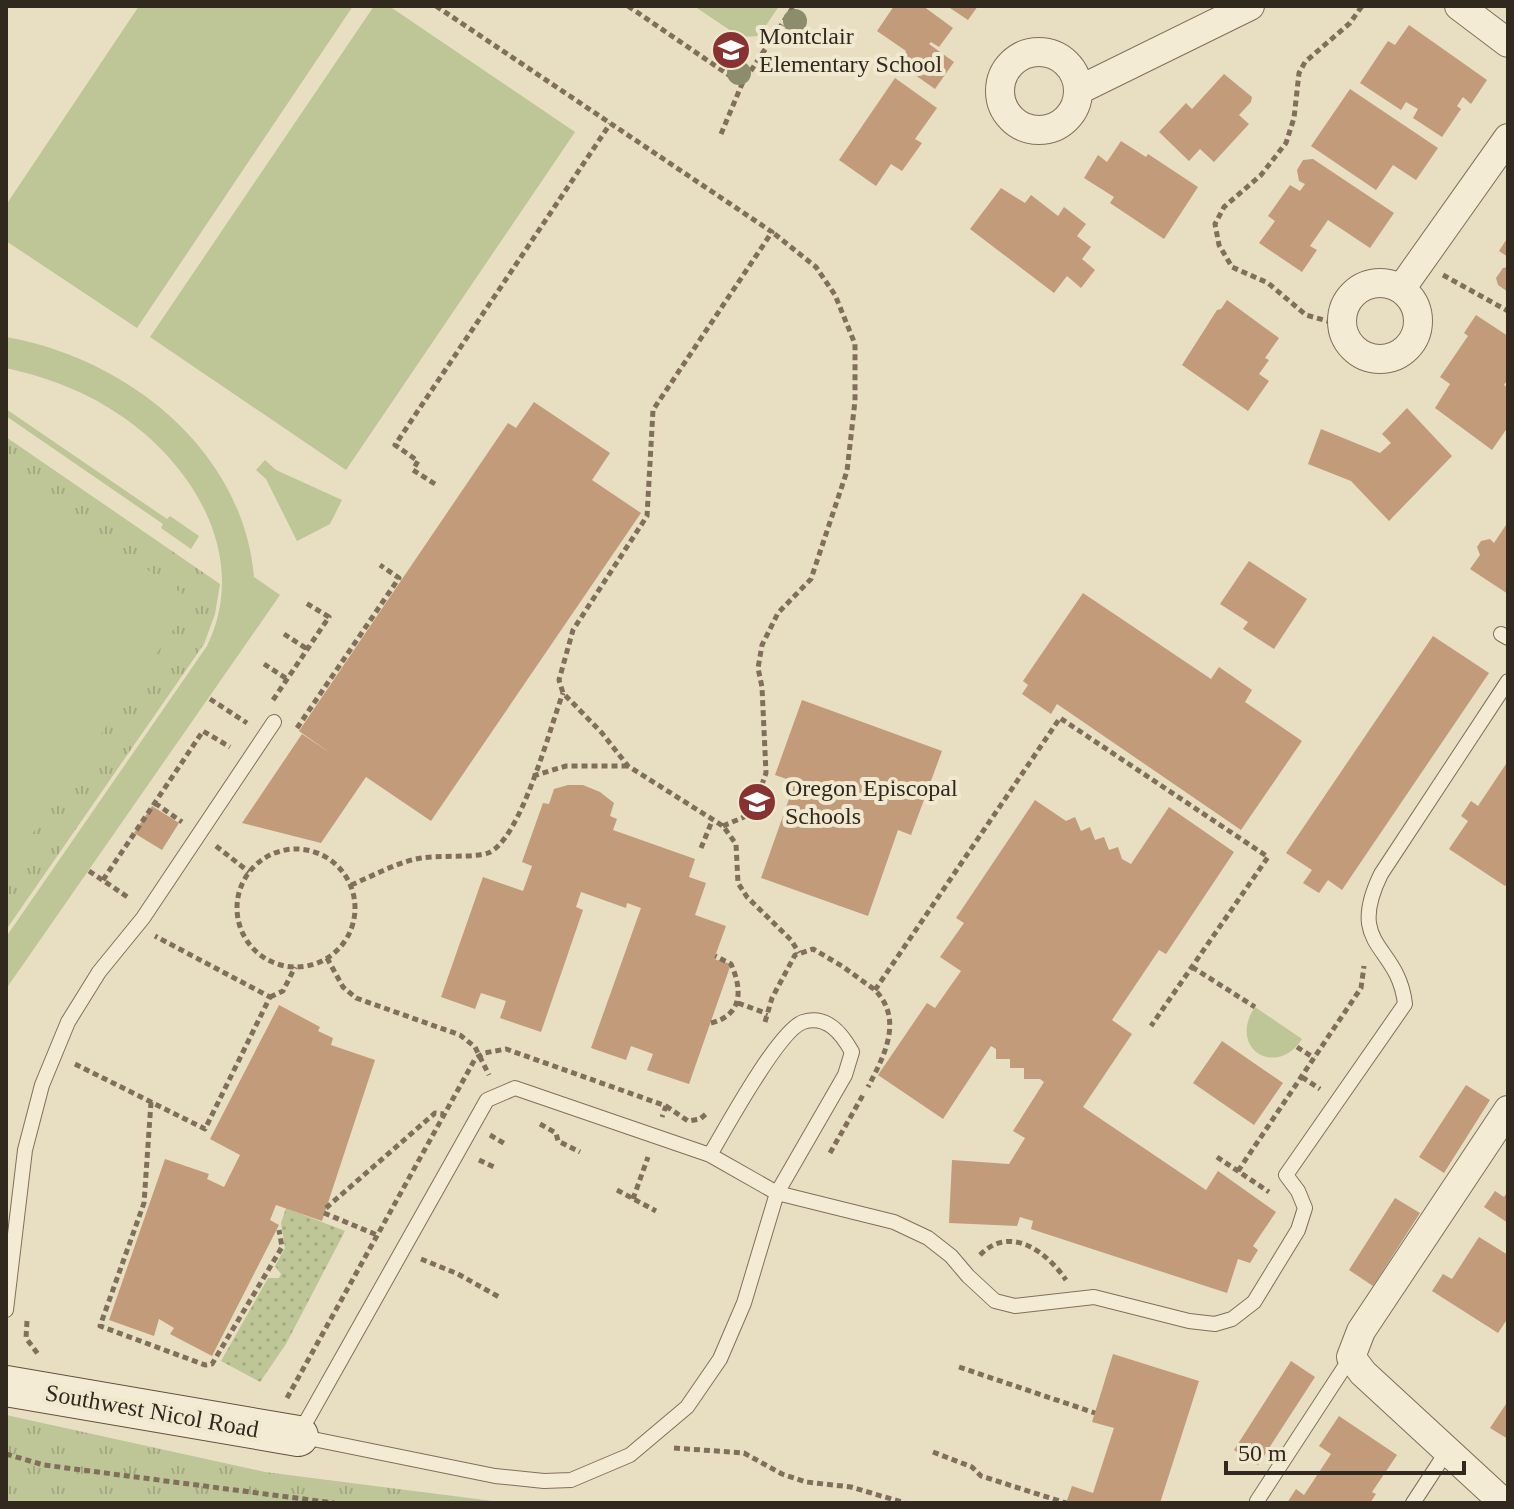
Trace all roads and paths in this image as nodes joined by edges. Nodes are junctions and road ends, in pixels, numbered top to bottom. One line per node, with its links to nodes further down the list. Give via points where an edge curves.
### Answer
1 (436, 6): 10 (path)
2 (628, 6): 8 (path)
3 (794, 6): 8 (path)
4 (1250, 6): 9 (street)
5 (1362, 6): 17 (path, via 1305,62 1286,143 1261,175 1224,207 1215,224 1223,256 1232,267 1268,283 1306,315)
6 (1459, 6): 7 (street)
7 (1508, 43)
8 (742, 84): 11 (path)
9 (1079, 90)
10 (610, 124): 13 (path); 18 (path, via 395,445 418,461 413,470)
11 (721, 134)
12 (1508, 138): 14 (street)
13 (772, 232): 25 (path, via 653,410 647,516 573,630 559,680); 32 (path, via 816,267 835,295 855,344 855,401 847,471 811,579 778,613 762,645 758,668 766,773 754,807)
14 (1422, 262): 15 (street); 16 (path)
15 (1401, 289): 17 (street, via 1376,283 1360,289 1348,300); 17 (street, via 1414,304 1417,332 1396,356 1383,359 1358,352)
16 (1508, 311)
17 (1342, 325)
18 (435, 484)
19 (380, 565): 27 (path, via 399,578)
20 (284, 634): 21 (path)
21 (307, 649)
22 (264, 664): 23 (path)
23 (287, 679)
24 (1508, 681): 42 (lane, via 1381,874 1367,913)
25 (563, 693): 29 (path); 30 (path)
26 (274, 722): 39 (lane)
27 (293, 734)
28 (230, 748): 37 (path, via 203,731)
29 (628, 766): 30 (path, via 566,766); 31 (path)
30 (533, 776): 38 (path, via 512,831 487,854 417,859)
31 (712, 821): 32 (path); 34 (path)
32 (723, 826): 44 (path, via 736,844 738,883)
33 (218, 846): 35 (path)
34 (701, 848)
35 (209, 859)
36 (89, 871): 37 (path)
37 (103, 880): 39 (path, via 129,898)
38 (351, 885): 46 (path, via 356,904 353,924); 47 (path, via 341,868 307,849 287,849 253,866 242,883 238,921 259,954)
39 (143, 918): 41 (path); 80 (lane, via 99,972 68,1022 42,1085 25,1150)
40 (165, 925): 41 (path)
41 (156, 938): 43 (path); 50 (path)
42 (1375, 942): 60 (path, via 1365,956 1361,988); 78 (lane, via 1403,982 1405,1004 1286,1175 1305,1208 1298,1230 1254,1302 1215,1324 1094,1297 1015,1306 995,1301)
43 (152, 944)
44 (799, 953): 49 (path, via 813,949); 53 (path, via 786,967)
45 (715, 956): 51 (path, via 733,969)
46 (327, 958): 47 (path); 57 (path, via 343,987 356,998)
47 (295, 967): 50 (path, via 283,991)
48 (1192, 967): 49 (path, via 1268,857 1060,718); 52 (path); 55 (path)
49 (875, 990): 73 (path, via 890,1019 890,1039 810,1186)
50 (270, 997): 63 (path, via 205,1129)
51 (738, 1003): 53 (path); 54 (path, via 723,1020)
52 (1255, 1007)
53 (768, 1014): 56 (path)
54 (711, 1023)
55 (1151, 1026)
56 (762, 1029)
57 (460, 1035)
58 (1297, 1047): 60 (path)
59 (81, 1051): 61 (path)
60 (1314, 1058): 70 (path)
61 (75, 1064): 62 (path); 63 (path)
62 (69, 1077)
63 (151, 1102): 77 (path, via 144,1203 100,1326 212,1364 282,1247)
64 (666, 1106): 65 (path, via 688,1121)
65 (713, 1108)
66 (1508, 1110): 83 (street, via 1361,1331)
67 (471, 1128): 68 (lane, via 487,1100 515,1088); 75 (path, via 435,1113); 87 (lane)
68 (710, 1155): 72 (lane); 72 (lane, via 785,1036 803,1022 824,1022 842,1032 852,1052 845,1075)
69 (1217, 1157): 70 (path)
70 (1238, 1171): 74 (path)
71 (617, 1190): 76 (path)
72 (777, 1193): 73 (lane); 87 (lane, via 744,1303 720,1359 687,1407 630,1455 571,1480 525,1480)
73 (807, 1201): 78 (lane, via 894,1222 928,1238)
74 (1278, 1201)
75 (326, 1208)
76 (656, 1211)
77 (279, 1230)
78 (968, 1276): 79 (path, via 984,1250 1012,1240 1057,1265 1066,1280)
79 (1081, 1281)
80 (6, 1310)
81 (29, 1311): 82 (path, via 26,1338)
82 (39, 1355)
83 (1351, 1357): 89 (street); 92 (lane)
84 (959, 1367): 86 (path)
85 (6, 1386): 87 (street, Southwest Nicol Road)
86 (1095, 1413)
87 (298, 1436)
88 (681, 1438): 94 (path, via 669,1448 744,1453 806,1482 851,1487)
89 (1447, 1451): 96 (lane); 97 (street)
90 (933, 1452): 95 (path, via 972,1467 981,1476)
91 (6, 1454): 93 (path, via 44,1465)
92 (1257, 1501)
93 (334, 1503)
94 (905, 1503)
95 (1066, 1503)
96 (1413, 1503)
97 (1504, 1503)

